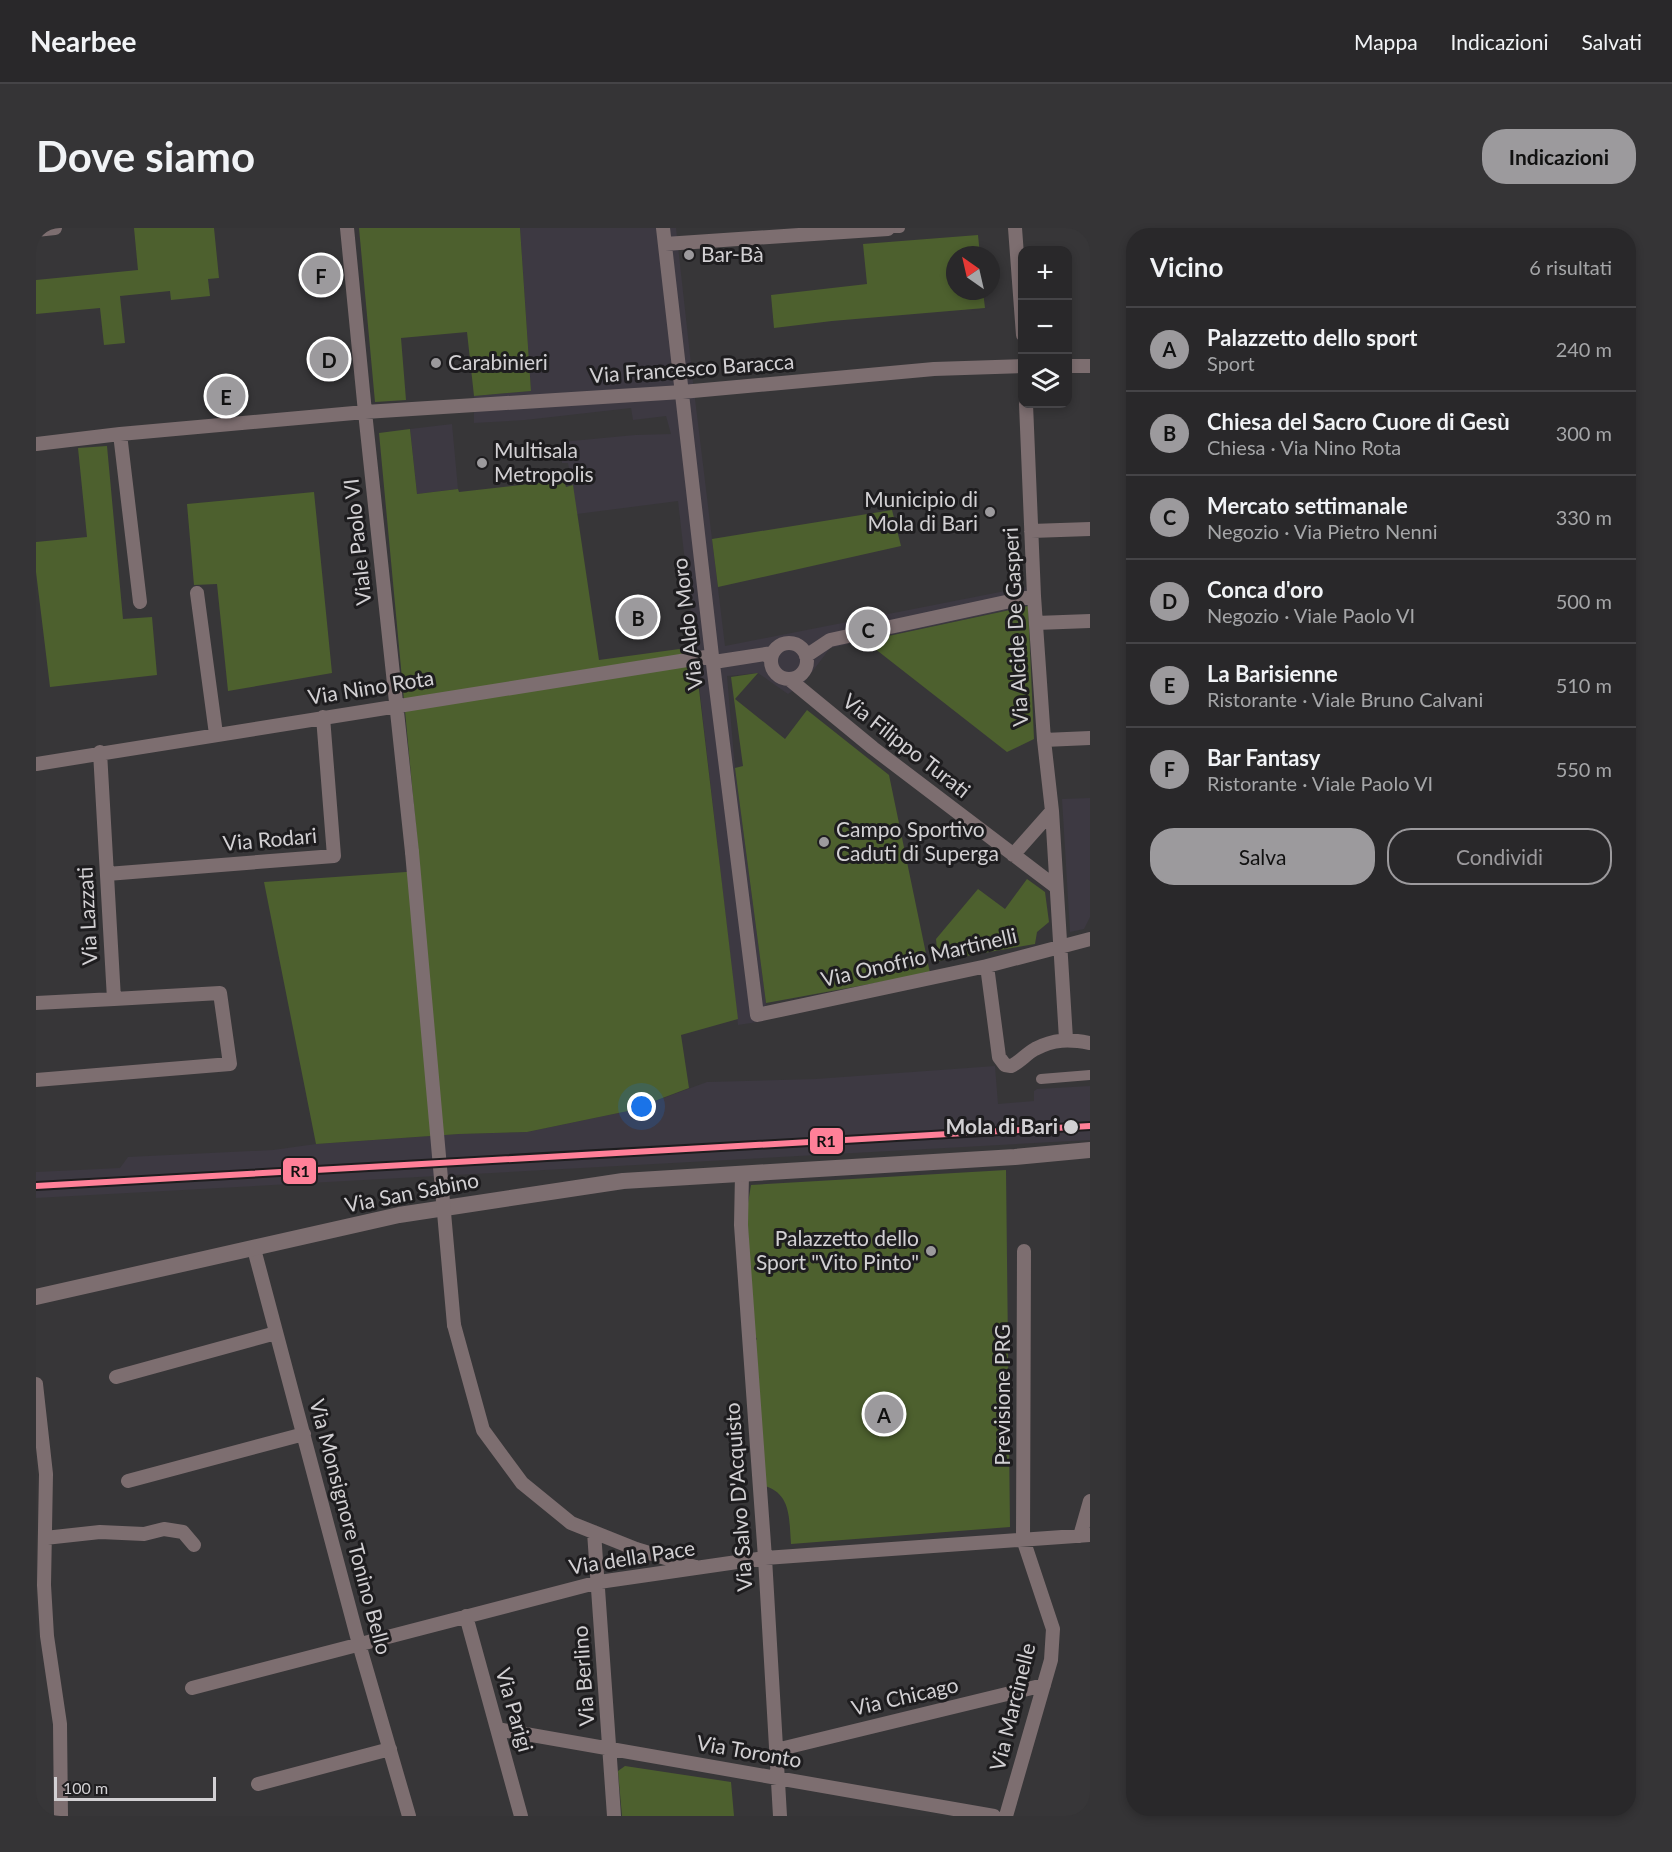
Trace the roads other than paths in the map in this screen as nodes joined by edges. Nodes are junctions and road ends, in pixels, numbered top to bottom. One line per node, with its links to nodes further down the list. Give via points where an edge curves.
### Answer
1 (55, 228): 7 (street)
2 (347, 228): 15 (street, Viale Paolo VI)
3 (663, 228): 8 (street, Via Aldo Moro)
4 (888, 228): 5 (street); 8 (street)
5 (900, 228)
6 (1015, 228): 9 (street)
7 (36, 230)
8 (665, 244): 13 (street, Via Aldo Moro)
9 (1020, 300)
10 (1018, 366): 13 (street, Via Francesco Baracca, via 934,369)
11 (1072, 366): 12 (street)
12 (1090, 366)
13 (682, 392): 15 (street, Via Francesco Baracca); 27 (street, Via Aldo Moro)
14 (1026, 408): 19 (street, Via Alcide De Gasperi)
15 (365, 412): 16 (street, Via Francesco Baracca); 29 (street, Viale Paolo VI)
16 (120, 434): 17 (street, Via Francesco Baracca); 22 (street)
17 (36, 444)
18 (1090, 529): 19 (street)
19 (1031, 531): 21 (street, Via Alcide De Gasperi)
20 (198, 593): 31 (street)
21 (1035, 596): 24 (street, Via Alcide De Gasperi); 26 (street, via 830,640)
22 (140, 602)
23 (1090, 621): 24 (street)
24 (1036, 623): 33 (street, Via Alcide De Gasperi)
25 (772, 656): 26 (street, via 780,645 791,643); 27 (street, Via Nino Rota); 28 (street, via 773,671)
26 (806, 656): 28 (street, via 804,670)
27 (714, 662): 29 (street, Via Nino Rota); 45 (street, Via Aldo Moro)
28 (789, 679): 37 (street, Via Filippo Turati)
29 (396, 705): 30 (street, Via Nino Rota); 62 (street, Viale Paolo VI, bridge, via 454,1325 483,1430 522,1482 571,1523)
30 (323, 717): 31 (street, Via Nino Rota); 38 (street, Via Rodari, via 334,856)
31 (216, 734): 34 (street, Via Nino Rota)
32 (1090, 738): 33 (street)
33 (1044, 740): 36 (street, Via Alcide De Gasperi)
34 (100, 752): 35 (street, Via Nino Rota); 38 (street, Via Lazzati)
35 (36, 764)
36 (1052, 811): 37 (street); 39 (street, Via Alcide De Gasperi)
37 (1013, 855): 39 (street, Via Filippo Turati)
38 (107, 874): 43 (street, Via Lazzati)
39 (1056, 887): 41 (street, Via Alcide De Gasperi)
40 (1090, 939): 41 (street, Via Onofrio Martinelli)
41 (1061, 946): 42 (street, Via Onofrio Martinelli); 46 (street, Via Alcide De Gasperi)
42 (987, 966): 45 (street, Via Onofrio Martinelli); 46 (street, via 999,1057 1005,1065 1011,1066 1034,1049)
43 (114, 999): 44 (street); 50 (street, via 220,993 230,1064)
44 (36, 1003)
45 (757, 1015)
46 (1066, 1039): 47 (street)
47 (1090, 1043)
48 (1090, 1075): 49 (street)
49 (1041, 1078)
50 (36, 1080)
51 (1090, 1150): 52 (street, Via San Sabino)
52 (742, 1174): 53 (street, Via San Sabino, via 623,1181 464,1204); 67 (street, Via Salvo D'Acquisto, via 741,1226)
53 (254, 1249): 55 (street, Via San Sabino); 56 (street, Via Monsignore Tonino Bello)
54 (1024, 1251): 65 (street, Previsione PRG)
55 (36, 1298)
56 (276, 1333): 57 (street); 59 (street, Via Monsignore Tonino Bello)
57 (116, 1377)
58 (36, 1384): 64 (street, via 46,1473)
59 (304, 1434): 60 (street); 71 (street, Via Monsignore Tonino Bello)
60 (128, 1481)
61 (1090, 1501): 63 (street)
62 (594, 1532): 68 (street, Viale Paolo VI); 69 (street, Via Berlino)
63 (1085, 1535): 65 (street, Via della Pace)
64 (45, 1538): 66 (street, via 100,1532 144,1534 164,1529 183,1532); 80 (street, via 47,1636 60,1724)
65 (1023, 1539): 67 (street, Via della Pace); 72 (street, Via Marcinelle, via 1053,1629)
66 (194, 1545)
67 (765, 1558): 68 (street, Via della Pace); 77 (street, Via Salvo D'Acquisto)
68 (701, 1568): 69 (street, Via della Pace)
69 (599, 1582): 70 (street, Via della Pace); 75 (street, Via Berlino)
70 (466, 1616): 71 (street, Via della Pace); 74 (street, Via Parigi)
71 (360, 1644): 73 (street, Via della Pace); 76 (street, Via Monsignore Tonino Bello)
72 (1044, 1685): 77 (street, Via Chicago); 86 (street, Via Marcinelle)
73 (192, 1688)
74 (497, 1729): 75 (street, Via Toronto); 82 (street, Via Parigi)
75 (610, 1748): 78 (street, Via Toronto); 83 (street, Via Berlino)
76 (390, 1749): 79 (street); 81 (street, Via Monsignore Tonino Bello)
77 (776, 1750): 78 (street, Via Salvo D'Acquisto)
78 (778, 1779): 84 (street, Via Salvo D'Acquisto); 85 (street, Via Toronto)
79 (258, 1784)
80 (61, 1816)
81 (409, 1816)
82 (522, 1816)
83 (614, 1816)
84 (780, 1816)
85 (994, 1816)
86 (1006, 1816)

